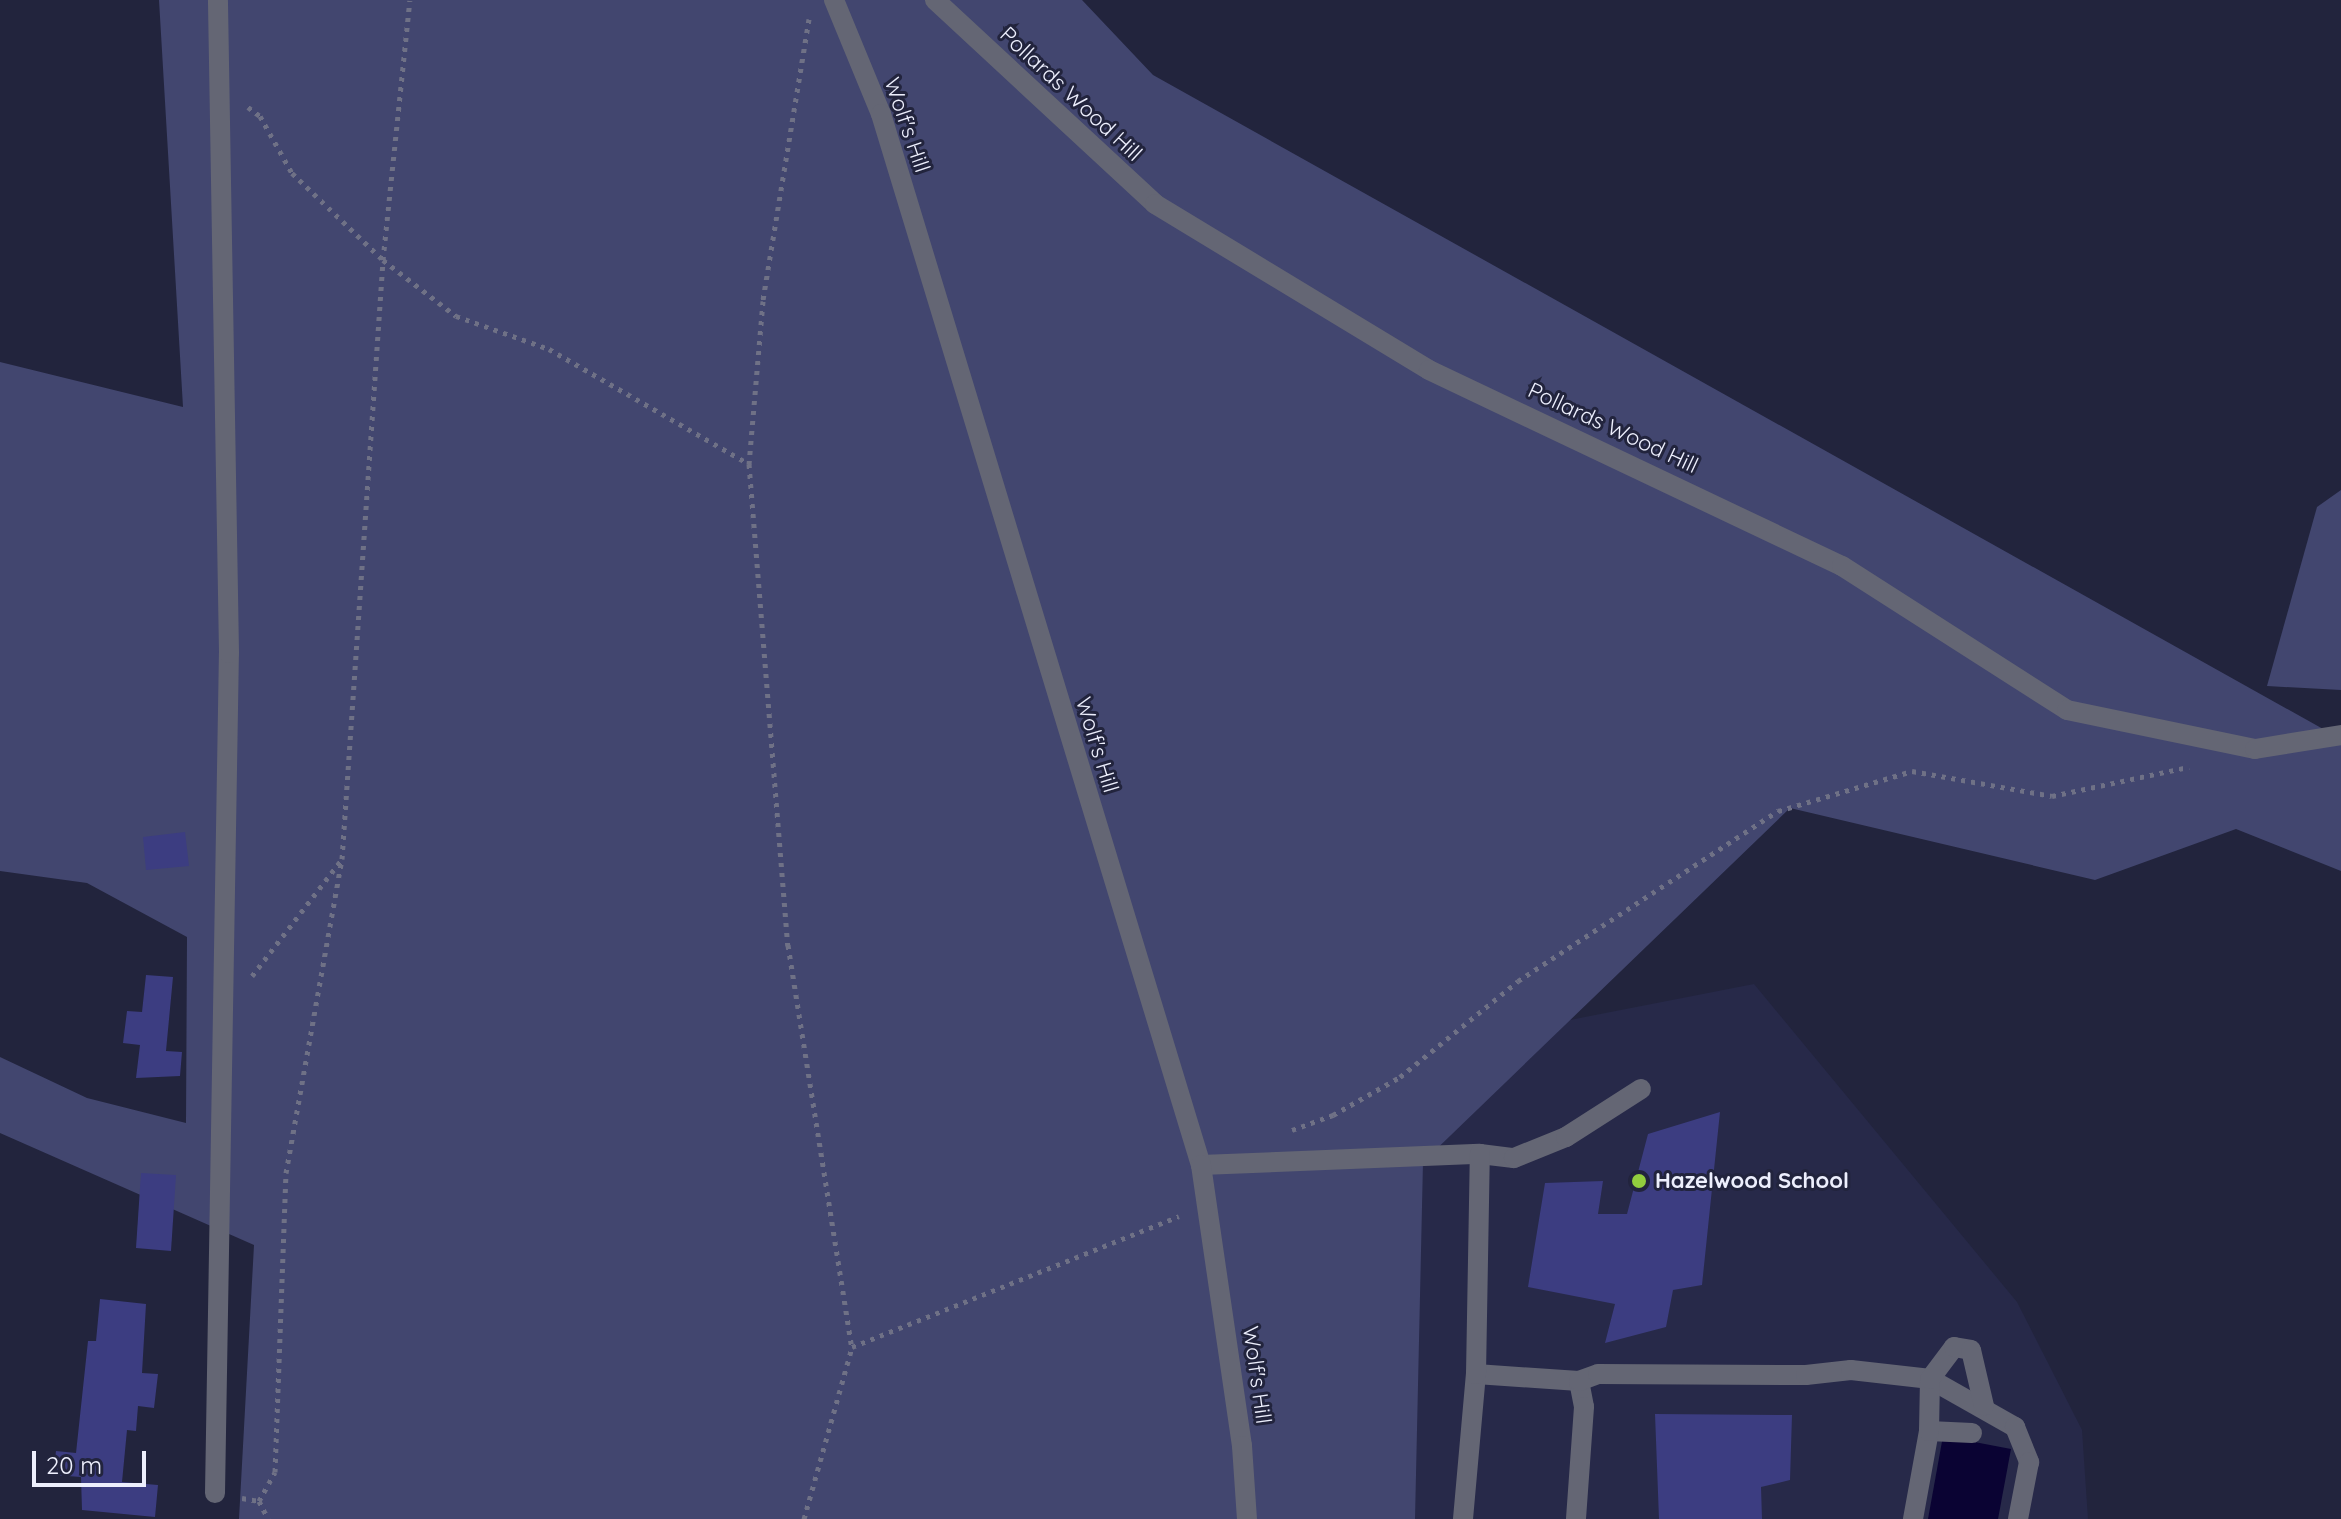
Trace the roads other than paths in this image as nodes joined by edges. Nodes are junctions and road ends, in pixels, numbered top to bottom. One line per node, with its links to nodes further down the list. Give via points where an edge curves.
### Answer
1 (218, 0): 14 (street, via 229,653)
2 (834, 0): 7 (street, Wolf's Hill, via 881,114)
3 (935, 0): 4 (street, Pollards Wood Hill, via 1155,204 1429,370 1842,566 2067,710 2255,749)
4 (2341, 735)
5 (1641, 1089): 6 (street, via 1566,1137 1514,1158)
6 (1480, 1154): 7 (street); 8 (street)
7 (1201, 1165): 15 (street, Wolf's Hill)
8 (1476, 1374): 10 (street); 16 (street)
9 (1930, 1379): 10 (street, via 1851,1370 1806,1375 1598,1374); 11 (street); 11 (street, via 1954,1347 1971,1350); 12 (street)
10 (1579, 1381): 17 (street, via 1584,1407)
11 (1984, 1406): 19 (street, via 2015,1427 2029,1462)
12 (1929, 1431): 13 (street); 18 (street)
13 (1972, 1433)
14 (215, 1493)
15 (1247, 1519)
16 (1463, 1519)
17 (1576, 1519)
18 (1913, 1519)
19 (2018, 1519)

